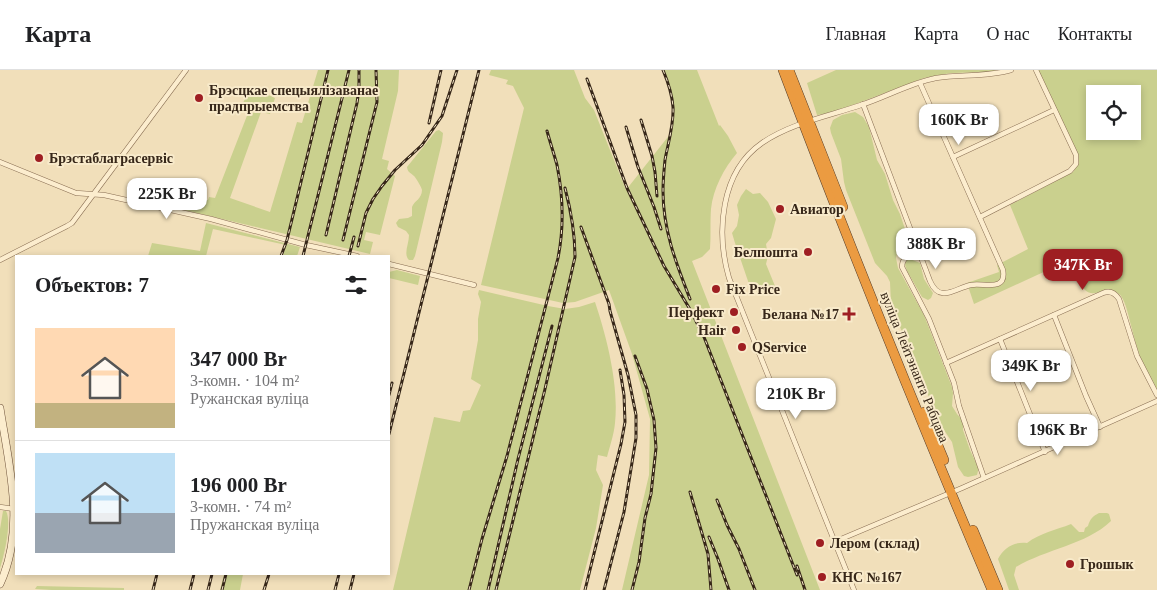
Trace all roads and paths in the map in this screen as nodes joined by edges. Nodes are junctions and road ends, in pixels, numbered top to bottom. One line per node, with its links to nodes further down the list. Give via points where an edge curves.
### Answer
1 (186, 70): 12 (street)
2 (783, 70): 9 (highway, вуліца Лейтэнанта Рабцава)
3 (790, 70): 9 (highway, вуліца Лейтэнанта Рабцава)
4 (1011, 70): 6 (street, via 950,76)
5 (1036, 70): 8 (street)
6 (920, 83): 7 (street); 10 (street)
7 (863, 104): 9 (street); 14 (street)
8 (1054, 110): 10 (street); 13 (street, via 1076,155 1076,164 1070,171)
9 (806, 122): 29 (highway, вуліца Лейтэнанта Рабцава); 32 (street, via 762,143 740,166 730,184 724,206 724,255 731,283)
10 (953, 157): 13 (street)
11 (0, 162): 12 (street, via 73,192)
12 (94, 193): 15 (street); 16 (street, via 67,226)
13 (980, 218): 14 (street, via 1003,270 1003,277 996,285 971,284 941,293 930,281)
14 (920, 253): 21 (street, via 906,258 902,268 929,319)
15 (352, 255)
16 (0, 260)
17 (390, 264): 18 (street)
18 (474, 285)
19 (1054, 315): 20 (street); 22 (street, via 1106,292 1115,294 1137,356); 25 (street)
20 (1000, 339): 21 (street); 27 (street)
21 (946, 363): 28 (street)
22 (1157, 395)
23 (1157, 401): 25 (street)
24 (0, 408): 31 (main road, via 13,485)
25 (1100, 427): 27 (street)
26 (0, 428): 31 (main road)
27 (1044, 452): 28 (street)
28 (984, 478): 29 (street)
29 (953, 492): 32 (street); 36 (highway, вуліца Лейтэнанта Рабцава); 37 (highway, вуліца Лейтэнанта Рабцава)
30 (0, 507): 31 (street)
31 (12, 509): 33 (main road); 34 (main road, via 11,552)
32 (834, 542): 35 (street)
33 (0, 575)
34 (0, 584)
35 (854, 590)
36 (992, 590)
37 (998, 590)

